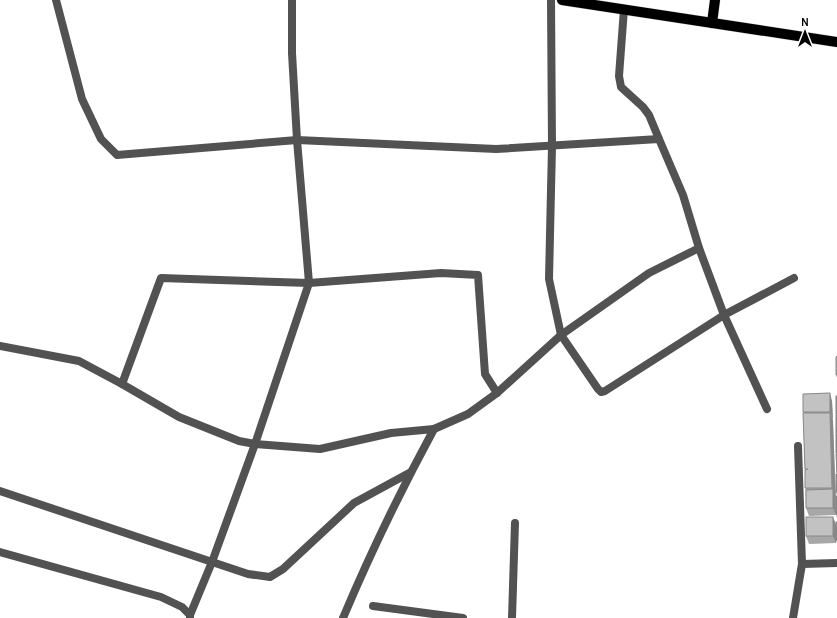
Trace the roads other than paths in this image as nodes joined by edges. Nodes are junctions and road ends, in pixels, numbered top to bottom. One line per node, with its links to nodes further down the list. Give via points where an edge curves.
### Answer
1 (56, 0): 10 (street, via 82,99 101,139 117,155)
2 (292, 0): 10 (street)
3 (551, 0): 11 (street)
4 (562, 0): 6 (main road)
5 (715, 0): 7 (main road)
6 (624, 9): 7 (main road); 9 (street, via 619,76 621,87 649,115)
7 (712, 23): 8 (main road)
8 (837, 42)
9 (659, 139): 11 (street); 12 (street, via 682,195)
10 (297, 140): 11 (street, via 496,149); 14 (street)
11 (552, 146): 16 (street, via 549,279)
12 (699, 248): 15 (street); 16 (street, via 649,273)
13 (794, 278): 15 (street)
14 (309, 283): 18 (street, via 161,278); 19 (street, via 441,273 478,275 485,374); 22 (street)
15 (724, 315): 16 (street, via 601,392); 20 (street)
16 (561, 335): 19 (street)
17 (0, 346): 18 (street, via 79,361)
18 (122, 384): 22 (street, via 178,417 239,441)
19 (497, 393): 21 (street, via 468,414)
20 (767, 409)
21 (434, 429): 22 (street, via 391,433 320,449); 24 (street)
22 (255, 444): 28 (street)
23 (798, 446): 30 (street)
24 (411, 472): 28 (street, via 354,503 283,569 270,577 248,574); 33 (street)
25 (0, 491): 28 (street)
26 (515, 523): 35 (street)
27 (0, 552): 32 (street, via 161,597 182,607)
28 (212, 562): 32 (street)
29 (837, 563): 30 (street)
30 (802, 564): 36 (street)
31 (373, 606): 34 (street)
32 (190, 616)
33 (343, 618)
34 (463, 618)
35 (512, 618)
36 (792, 618)

